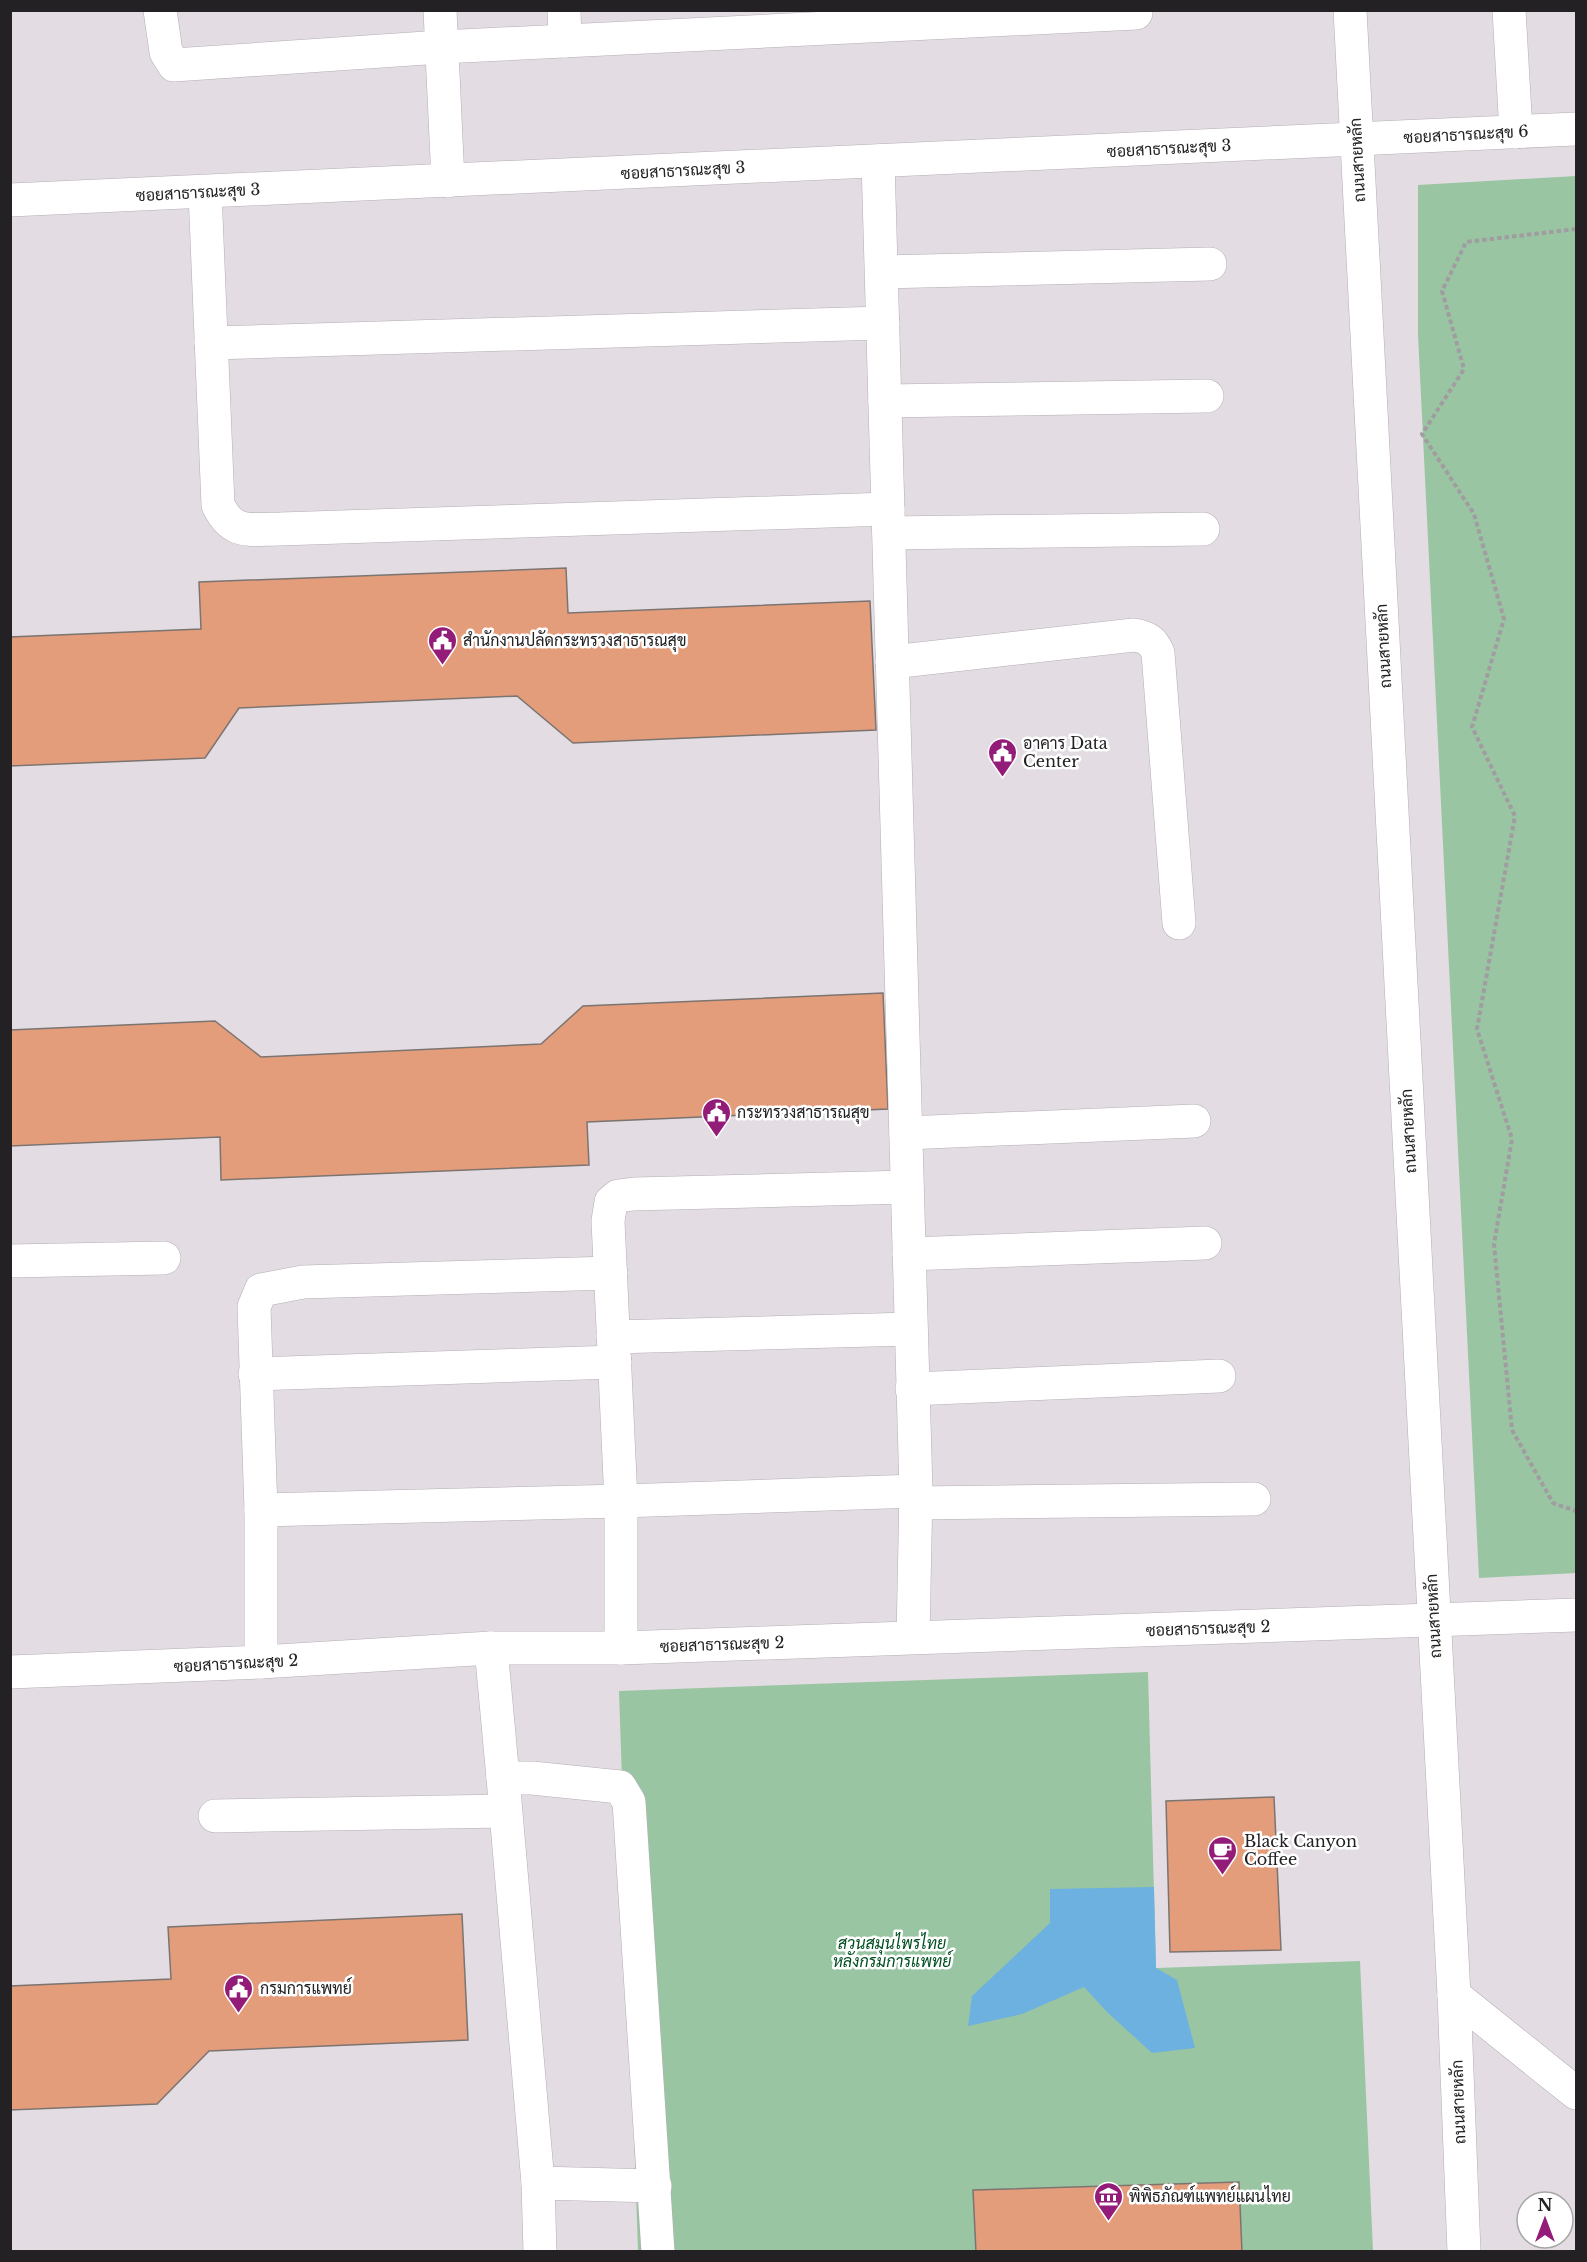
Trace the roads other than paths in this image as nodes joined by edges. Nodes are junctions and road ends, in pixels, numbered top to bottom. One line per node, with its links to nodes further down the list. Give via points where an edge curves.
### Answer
1 (160, 10): 7 (street, via 166,52 174,65)
2 (440, 10): 7 (street)
3 (1350, 10): 10 (street, ถนนสายหลัก)
4 (1509, 10): 9 (street)
5 (1136, 14): 6 (street)
6 (565, 26): 7 (street)
7 (441, 47): 12 (street)
8 (1576, 129): 9 (street, ซอยสาธารณะสุข 6)
9 (1516, 132): 10 (street, ซอยสาธารณะสุข 6)
10 (1356, 139): 11 (street, ซอยสาธารณะสุข 3); 43 (street, ถนนสายหลัก)
11 (878, 161): 12 (street, ซอยสาธารณะสุข 3); 16 (street)
12 (448, 181): 13 (street, ซอยสาธารณะสุข 3)
13 (205, 192): 14 (street, ซอยสาธารณะสุข 3); 18 (street)
14 (10, 200)
15 (1210, 264): 16 (street)
16 (882, 272): 17 (street)
17 (883, 323): 18 (street); 20 (street)
18 (211, 343): 21 (street, via 218,505 236,527)
19 (1207, 396): 20 (street)
20 (885, 401): 21 (street)
21 (889, 521): 22 (street); 23 (street)
22 (1203, 529)
23 (892, 662): 24 (street, via 1134,635 1146,637 1154,644 1158,653); 26 (street)
24 (1179, 923)
25 (1194, 1121): 26 (street)
26 (906, 1133): 27 (street)
27 (907, 1187): 29 (street); 32 (street, via 618,1196 609,1210)
28 (1205, 1243): 29 (street)
29 (909, 1254): 33 (street)
30 (164, 1258): 31 (street)
31 (10, 1261)
32 (611, 1273): 34 (street); 35 (street, via 303,1282 261,1290 254,1307)
33 (911, 1329): 34 (street); 37 (street)
34 (614, 1349): 35 (street); 40 (street)
35 (255, 1374): 41 (street)
36 (1219, 1376): 37 (street)
37 (912, 1389): 38 (street)
38 (916, 1497): 39 (street); 40 (street); 44 (street)
39 (1254, 1499)
40 (621, 1501): 41 (street); 46 (street)
41 (261, 1510): 47 (street)
42 (1576, 1615): 43 (street, ซอยสาธารณะสุข 2)
43 (1434, 1621): 44 (street, ซอยสาธารณะสุข 2); 52 (street, ถนนสายหลัก)
44 (913, 1637): 46 (street, ซอยสาธารณะสุข 2)
45 (492, 1648): 46 (street, ซอยสาธารณะสุข 2); 47 (street, ซอยสาธารณะสุข 2); 49 (street)
46 (621, 1648)
47 (261, 1662): 48 (street, ซอยสาธารณะสุข 2)
48 (10, 1672)
49 (503, 1778): 50 (street); 55 (street, via 620,1787 629,1802)
50 (505, 1811): 51 (street); 54 (street)
51 (215, 1816)
52 (1454, 1995): 53 (street); 58 (street, ถนนสายหลัก)
53 (1576, 2093)
54 (538, 2183): 55 (street); 56 (street)
55 (655, 2186): 57 (street)
56 (540, 2252)
57 (658, 2252)
58 (1464, 2252)

